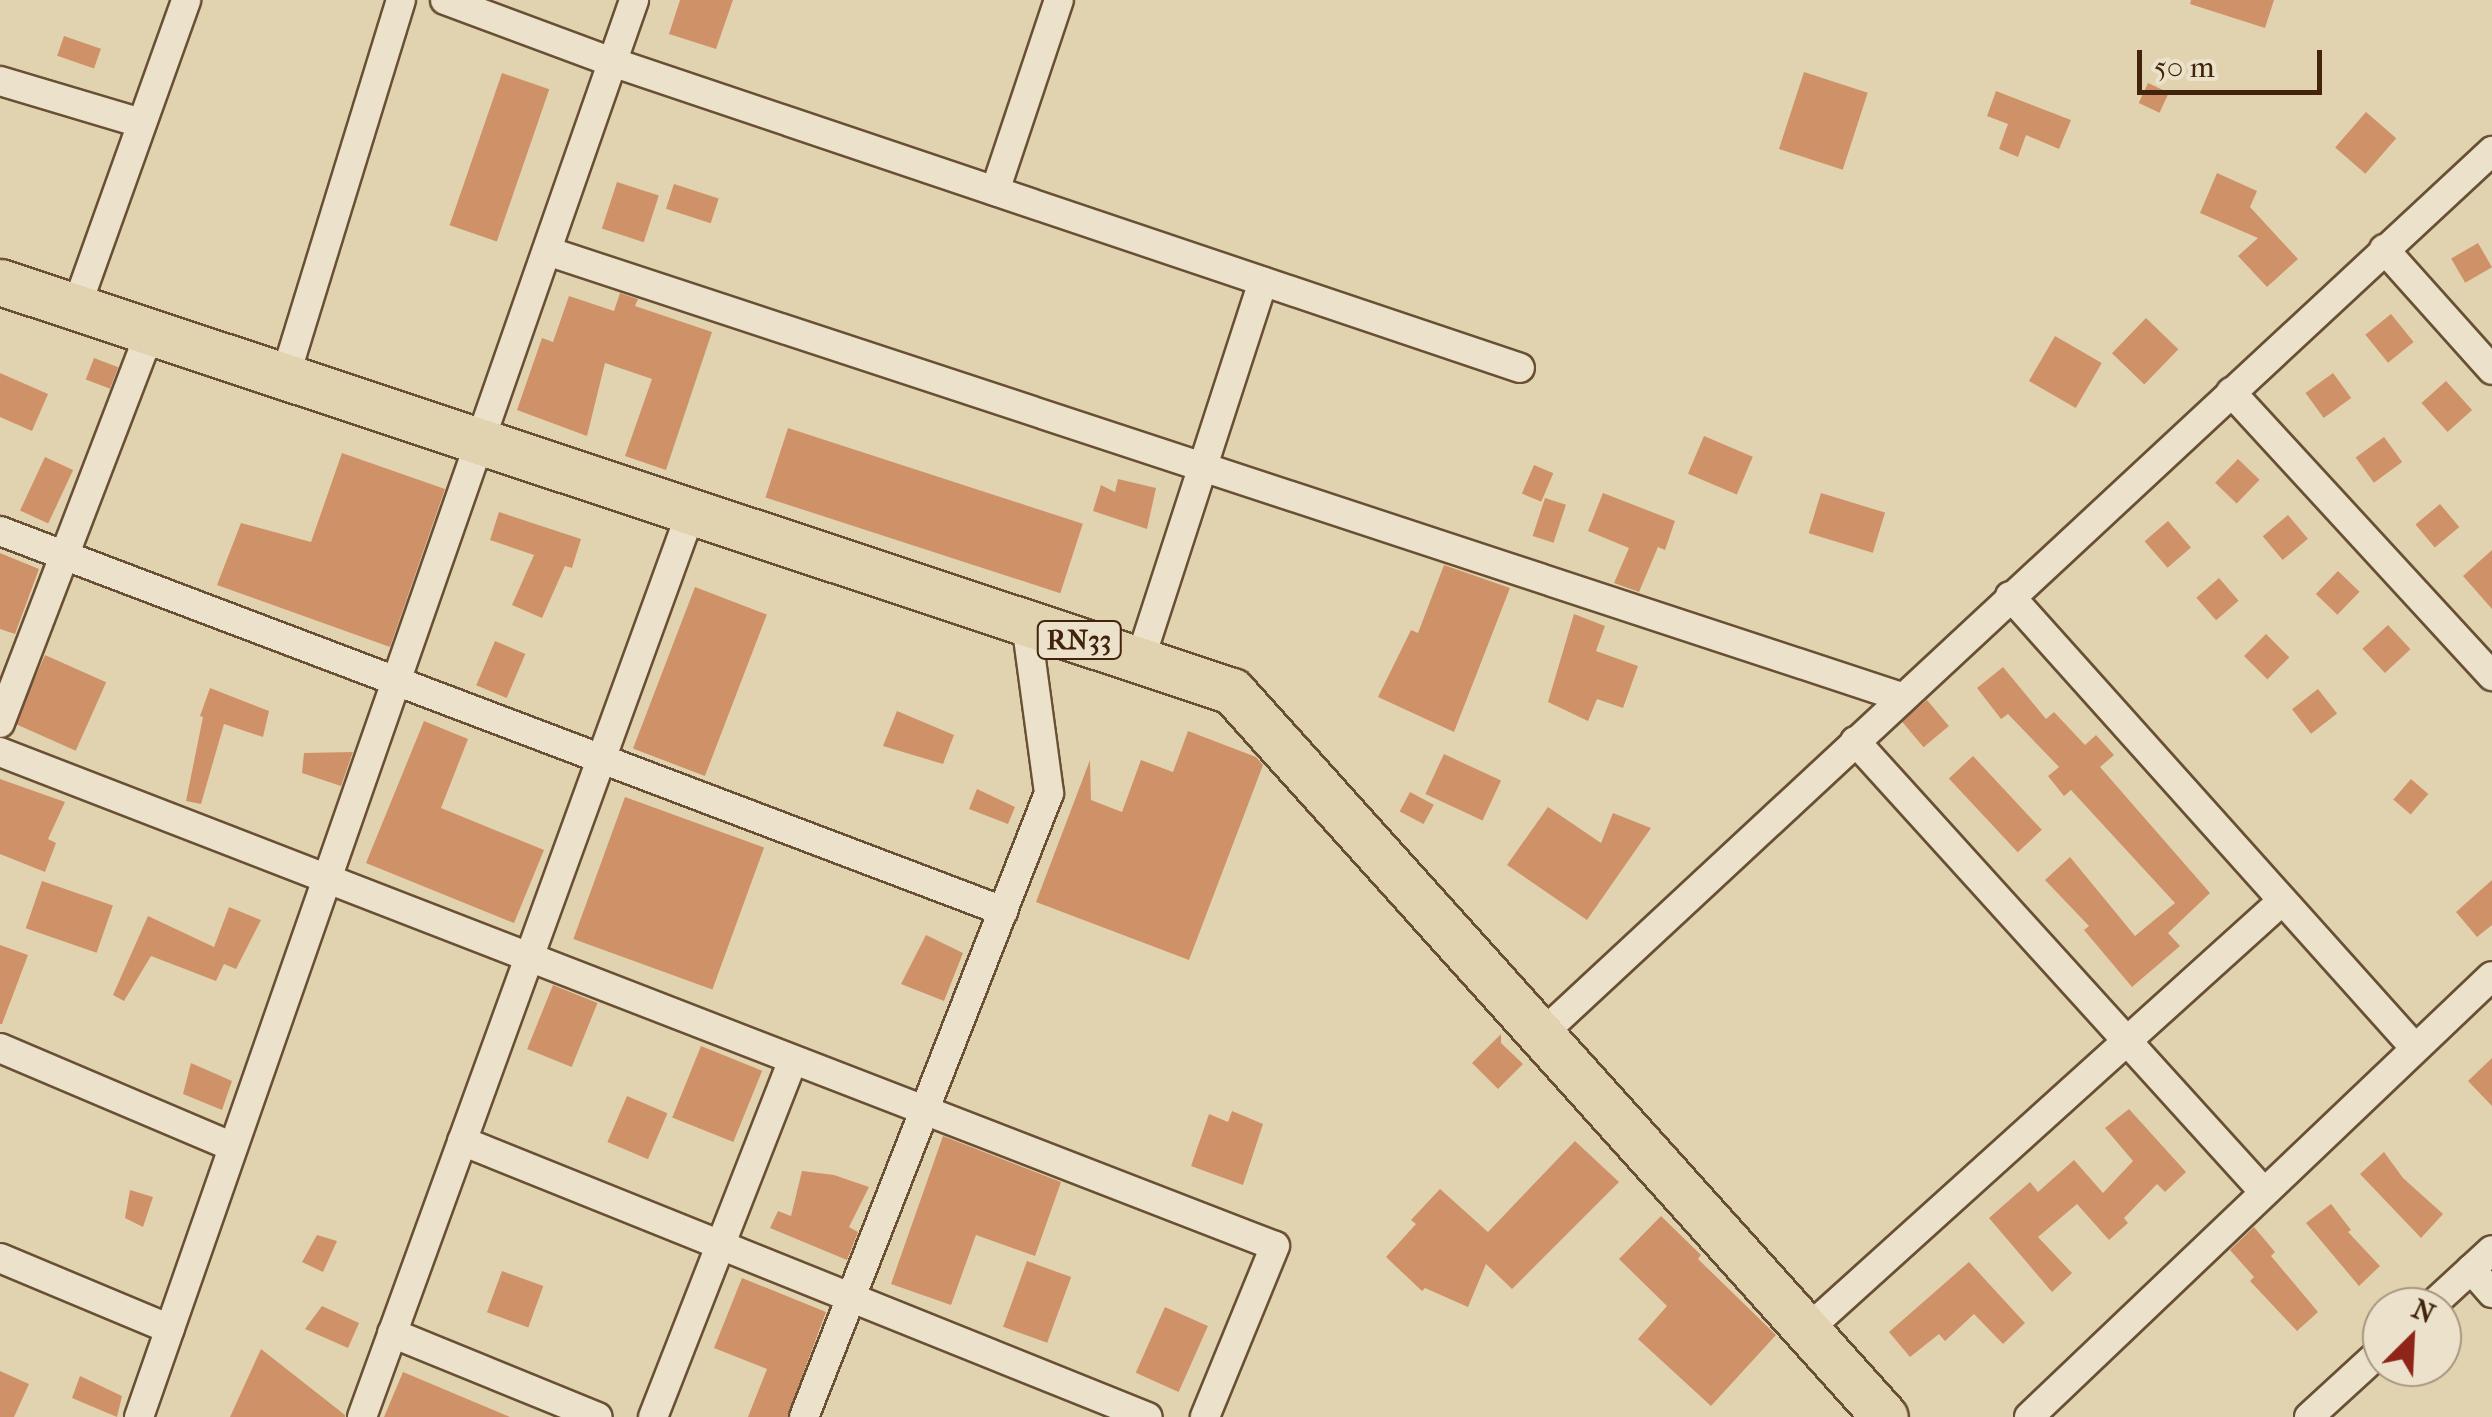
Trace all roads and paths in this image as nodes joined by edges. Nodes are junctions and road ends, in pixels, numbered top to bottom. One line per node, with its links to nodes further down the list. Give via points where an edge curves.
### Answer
1 (186, 0): 8 (street)
2 (401, 0): 19 (street)
3 (445, 0): 6 (street)
4 (634, 0): 6 (street)
5 (1059, 0): 10 (street)
6 (612, 62): 10 (street); 12 (street)
7 (0, 81): 8 (street)
8 (140, 123): 15 (street)
9 (2492, 151): 11 (street)
10 (995, 191): 14 (street)
11 (2384, 248): 18 (street); 20 (street)
12 (546, 251): 21 (street); 22 (street)
13 (0, 282): 15 (main road, RN33)
14 (1263, 282): 17 (street); 22 (street)
15 (76, 308): 16 (main road, RN33)
16 (150, 332): 19 (main road, RN33); 25 (street)
17 (1520, 368)
18 (2492, 370)
19 (285, 377): 21 (main road, RN33)
20 (2231, 392): 26 (street); 29 (street)
21 (479, 443): 23 (main road, RN33); 30 (street)
22 (1203, 467): 28 (street); 31 (street)
23 (692, 512): 27 (main road, RN33); 35 (street)
24 (0, 531): 25 (street)
25 (64, 556): 30 (street); 32 (street)
26 (2010, 596): 31 (street); 37 (street)
27 (1026, 623): 28 (main road, RN33); 38 (street, via 1050,793)
28 (1140, 660): 41 (main road, RN33, via 1232,691)
29 (2492, 676)
30 (396, 681): 35 (street); 36 (street)
31 (1902, 697): 33 (street)
32 (0, 723)
33 (1855, 741): 41 (street); 42 (street)
34 (0, 752): 36 (street)
35 (602, 758): 38 (street); 39 (street)
36 (327, 879): 39 (street); 48 (street)
37 (2282, 901): 42 (street); 44 (street)
38 (1003, 911): 46 (street)
39 (529, 957): 45 (street); 47 (street)
40 (2492, 976): 44 (street)
41 (1543, 1032): 57 (main road, RN33)
42 (2127, 1041): 49 (street); 57 (street)
43 (0, 1048): 48 (street)
44 (2416, 1048): 49 (street)
45 (794, 1060): 46 (street); 50 (street)
46 (925, 1111): 55 (street); 66 (street, via 1274,1246)
47 (462, 1141): 50 (street); 58 (street)
48 (233, 1147): 56 (street)
49 (2264, 1192): 68 (street)
50 (720, 1245): 55 (street); 63 (street)
51 (0, 1258): 56 (street)
52 (2482, 1260): 53 (street); 54 (street)
53 (2452, 1287)
54 (2492, 1293)
55 (851, 1298): 64 (street); 65 (street)
56 (170, 1328): 60 (street)
57 (1807, 1330): 67 (main road, RN33)
58 (392, 1332): 61 (street); 62 (street)
59 (2362, 1368): 69 (street)
60 (139, 1417)
61 (362, 1417)
62 (598, 1417)
63 (652, 1417)
64 (804, 1417)
65 (1148, 1417)
66 (1205, 1417)
67 (1884, 1417)
68 (2030, 1417)
69 (2309, 1417)

